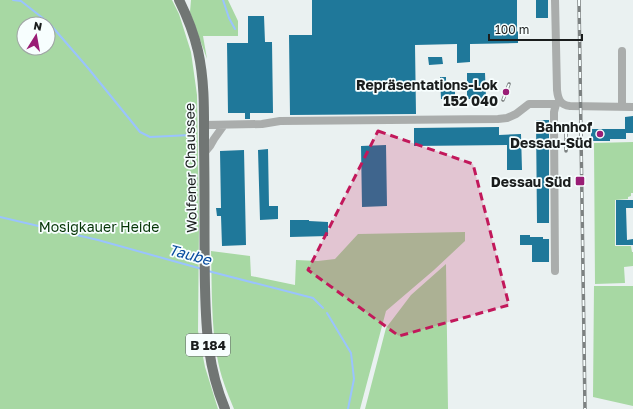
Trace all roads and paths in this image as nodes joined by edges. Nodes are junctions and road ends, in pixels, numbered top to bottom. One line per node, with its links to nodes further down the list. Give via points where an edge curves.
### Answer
1 (179, 0): 7 (main road, Wolfener Chaussee / B 184, via 198,50)
2 (555, 0): 4 (street)
3 (622, 51): 5 (street)
4 (558, 103): 5 (street, via 604,110); 8 (street, via 529,104 516,114 498,119 280,121); 10 (street, via 554,112)
5 (622, 107): 6 (street)
6 (633, 107)
7 (204, 125): 8 (street); 9 (main road, Wolfener Chaussee / B 184)
8 (224, 125): 9 (street)
9 (205, 152): 11 (main road, Wolfener Chaussee / B 184, via 206,327 212,372)
10 (556, 271)
11 (225, 409)

